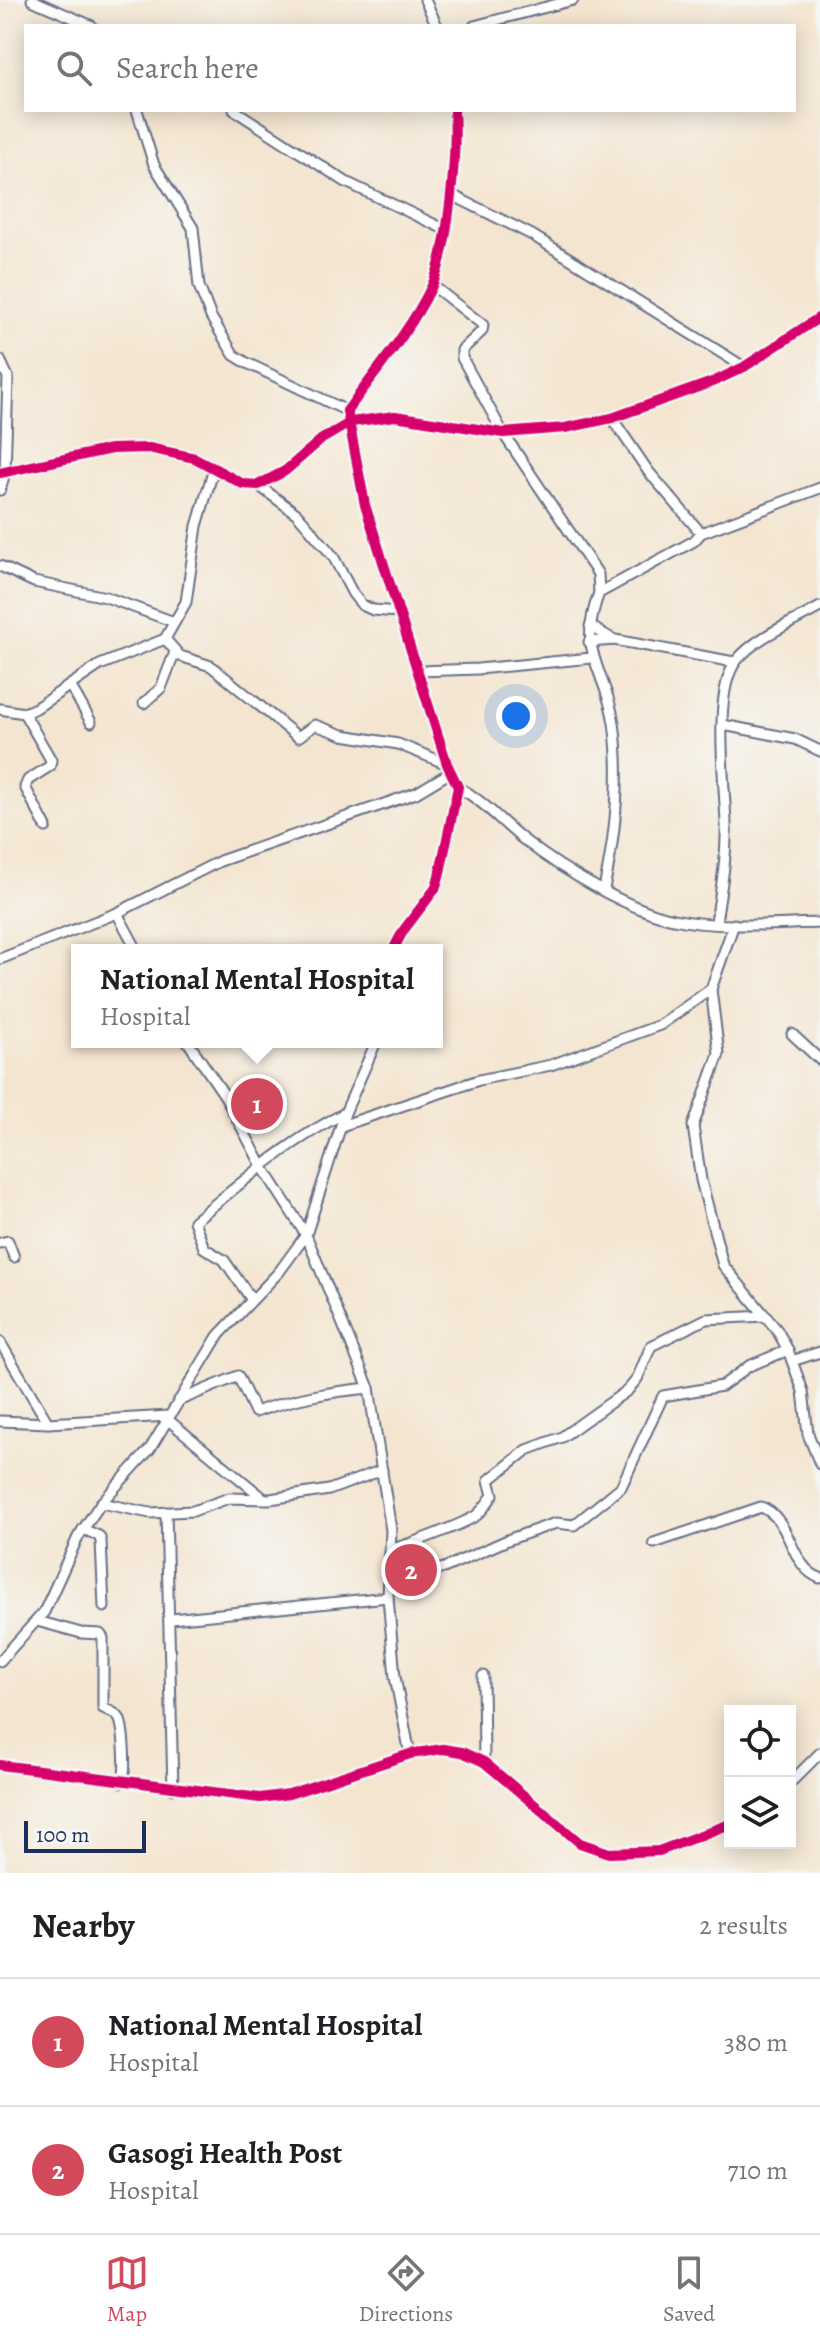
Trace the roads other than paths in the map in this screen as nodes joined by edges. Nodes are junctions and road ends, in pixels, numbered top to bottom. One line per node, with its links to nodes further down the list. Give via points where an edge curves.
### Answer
1 (32, 0): 4 (street)
2 (425, 0): 5 (street)
3 (573, 0): 6 (street)
4 (87, 24)
5 (436, 24)
6 (482, 24)
7 (138, 112): 16 (street, via 158,175 193,228 199,286 220,336 247,363)
8 (237, 112): 11 (street, via 346,182)
9 (454, 112): 10 (street, via 457,143)
10 (450, 194): 11 (street); 15 (street, via 532,235)
11 (444, 229): 12 (street)
12 (432, 285): 16 (street); 19 (street, via 483,325 462,350 462,358)
13 (820, 317): 15 (street)
14 (0, 360): 21 (street, via 8,377)
15 (744, 367): 17 (street, via 696,390)
16 (347, 411): 18 (street)
17 (612, 418): 19 (street); 25 (street)
18 (351, 422): 19 (street, via 415,417); 22 (street); 29 (street, via 365,505)
19 (503, 433): 27 (street, via 598,574)
20 (214, 468): 21 (street, via 149,448 111,449); 22 (street, via 243,484); 30 (street, via 197,526 186,602)
21 (2, 473): 24 (street)
22 (258, 485): 29 (street, via 297,514 333,556 362,605)
23 (820, 488): 25 (street)
24 (0, 490)
25 (701, 533): 27 (street)
26 (0, 566): 30 (street, via 34,582 106,597)
27 (599, 593): 31 (street)
28 (820, 607): 37 (street, via 750,647)
29 (398, 612): 38 (street)
30 (174, 622): 32 (street)
31 (590, 626): 33 (street); 34 (street)
32 (165, 639): 35 (street); 39 (street, via 117,656)
33 (615, 640): 34 (street); 37 (street)
34 (589, 642): 36 (street)
35 (175, 652): 40 (street, via 161,688); 46 (street, via 211,666 298,737 321,726 398,744)
36 (592, 658): 38 (street); 49 (street, via 615,725 614,840)
37 (734, 662): 44 (street)
38 (418, 671): 46 (street)
39 (70, 685): 42 (street); 43 (street)
40 (144, 703)
41 (0, 709): 42 (street)
42 (24, 713): 48 (street, via 51,760 25,787)
43 (91, 722)
44 (723, 725): 45 (street, via 795,739); 51 (street, via 725,863)
45 (820, 751)
46 (449, 768): 47 (street); 50 (street, via 416,793 220,861)
47 (458, 787): 49 (street, via 479,798 523,840); 55 (street, via 435,889)
48 (46, 827)
49 (604, 889): 51 (street, via 654,914)
50 (117, 913): 54 (street); 56 (street)
51 (716, 922): 53 (street)
52 (820, 923): 53 (street)
53 (734, 924): 57 (street)
54 (134, 944)
55 (396, 944)
56 (0, 959)
57 (711, 989): 63 (street, via 639,1035); 69 (street, via 719,1054 693,1126 701,1180 723,1265)
58 (792, 1034): 61 (street)
59 (192, 1048): 64 (street)
60 (373, 1048): 62 (street)
61 (820, 1060)
62 (345, 1113): 63 (street); 64 (street)
63 (341, 1126): 65 (street)
64 (262, 1166): 65 (street); 68 (street, via 194,1221 204,1248 224,1260)
65 (306, 1235): 68 (street); 74 (street)
66 (0, 1243): 67 (street, via 8,1241)
67 (14, 1257)
68 (252, 1300): 75 (street, via 218,1336)
69 (766, 1316): 71 (street); 86 (street, via 706,1319 651,1346 628,1390 562,1437 527,1450 489,1480 493,1495 481,1512)
70 (0, 1342): 78 (street)
71 (788, 1350): 73 (street); 88 (street, via 749,1366 722,1386 663,1396 621,1487 574,1525 556,1523 444,1568)
72 (820, 1352): 73 (street)
73 (792, 1361): 79 (street)
74 (369, 1388): 75 (street, via 319,1397 307,1394 255,1412 238,1376); 80 (street)
75 (178, 1401): 76 (street)
76 (168, 1418): 78 (street); 81 (street); 82 (street, via 150,1449)
77 (0, 1421): 78 (street)
78 (48, 1423)
79 (820, 1464)
80 (382, 1470): 81 (street, via 329,1490); 86 (street)
81 (262, 1497): 83 (street, via 229,1498 204,1509)
82 (101, 1503): 83 (street); 84 (street)
83 (166, 1512): 91 (street)
84 (83, 1529): 90 (street, via 101,1541); 92 (street)
85 (654, 1543): 87 (street, via 761,1507 776,1517 801,1562)
86 (391, 1549): 88 (street)
87 (820, 1578)
88 (390, 1581): 89 (street)
89 (388, 1597): 91 (street); 96 (street, via 398,1709)
90 (104, 1607)
91 (171, 1619): 101 (street)
92 (37, 1621): 93 (street); 100 (street, via 103,1638 103,1708 120,1720 126,1772)
93 (3, 1656)
94 (483, 1676): 97 (street)
95 (820, 1753): 99 (street)
96 (410, 1754): 97 (street, via 443,1749); 101 (street, via 289,1794 260,1798)
97 (484, 1762): 102 (street, via 580,1843 609,1853 659,1851)
98 (0, 1765): 100 (street)
99 (796, 1777)
100 (122, 1782): 101 (street)
101 (173, 1789)
102 (724, 1826)

